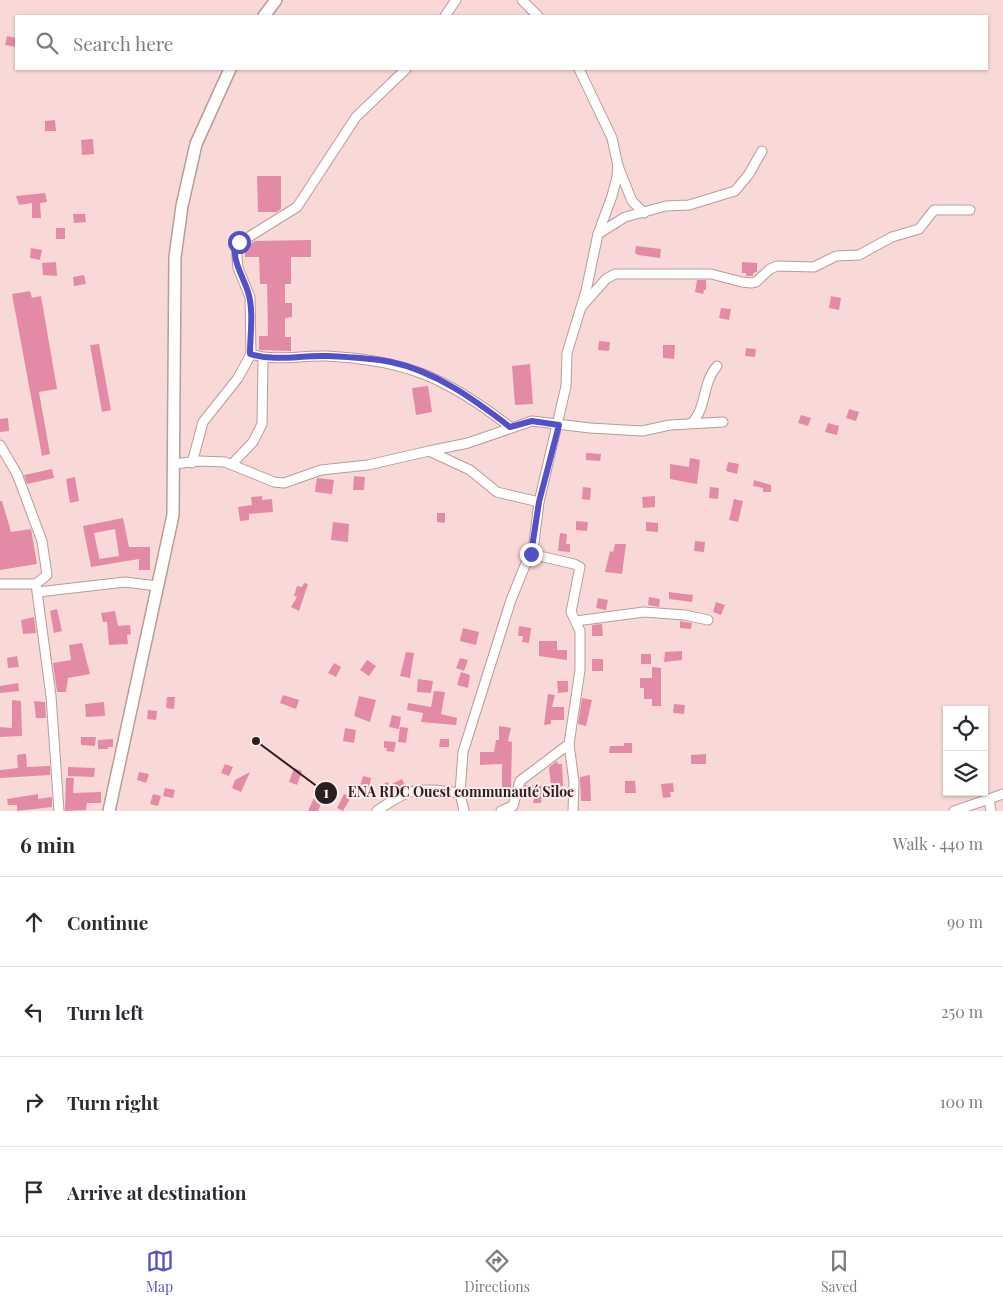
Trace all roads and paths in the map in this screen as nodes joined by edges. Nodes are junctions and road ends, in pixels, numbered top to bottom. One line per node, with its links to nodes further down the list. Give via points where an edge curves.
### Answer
1 (276, 0): 4 (main road)
2 (456, 0): 5 (street)
3 (522, 0): 6 (street)
4 (265, 15)
5 (446, 15)
6 (537, 15)
7 (230, 70): 26 (main road, via 196,144 179,225 175,266)
8 (405, 70): 16 (street, via 356,117 298,207 236,245 238,268 250,297)
9 (579, 70): 11 (street, via 612,138)
10 (762, 151): 13 (street, via 750,174 735,191 689,205 666,206)
11 (618, 166): 13 (street, via 632,201); 14 (street, via 612,196)
12 (970, 210): 15 (street, via 934,210 919,229 892,237 859,255 836,256 814,267 777,266 751,283 706,273 671,276 615,274 606,279)
13 (644, 213): 14 (street, via 625,217)
14 (598, 234): 15 (street)
15 (581, 307): 21 (street, via 567,352 566,386)
16 (250, 354): 17 (street); 25 (street, via 238,378 203,422)
17 (263, 358): 22 (street, via 329,356 390,362 437,379); 27 (street, via 262,424 253,442)
18 (718, 366): 20 (street, via 708,379 700,414)
19 (723, 422): 20 (street)
20 (692, 423): 21 (street, via 642,431)
21 (559, 425): 22 (street, via 532,421); 28 (street)
22 (510, 427): 24 (street, via 468,443)
23 (0, 445): 32 (street, via 17,474 42,541 47,575)
24 (429, 451): 27 (street, via 368,465 321,470 284,483); 28 (street, via 470,470 497,492)
25 (192, 463): 26 (street); 27 (street)
26 (174, 464): 31 (main road, via 173,515)
27 (232, 464)
28 (539, 502): 29 (street)
29 (531, 554): 34 (street, via 580,567 572,612); 36 (street, via 511,600 476,706 463,752)
30 (0, 584): 32 (street)
31 (157, 586): 32 (street, via 125,582); 41 (main road)
32 (37, 588): 40 (street, via 51,696)
33 (708, 620): 34 (street, via 644,612)
34 (576, 622): 35 (street, via 580,631 580,670)
35 (569, 744): 39 (street, via 520,781); 45 (street, via 574,782)
36 (460, 793): 42 (street, via 414,790 396,796); 43 (street)
37 (1003, 794): 38 (street)
38 (989, 799): 46 (street); 47 (street)
39 (514, 807): 44 (street)
40 (59, 811)
41 (109, 811)
42 (377, 811)
43 (464, 811)
44 (502, 811)
45 (573, 811)
46 (954, 811)
47 (992, 811)

